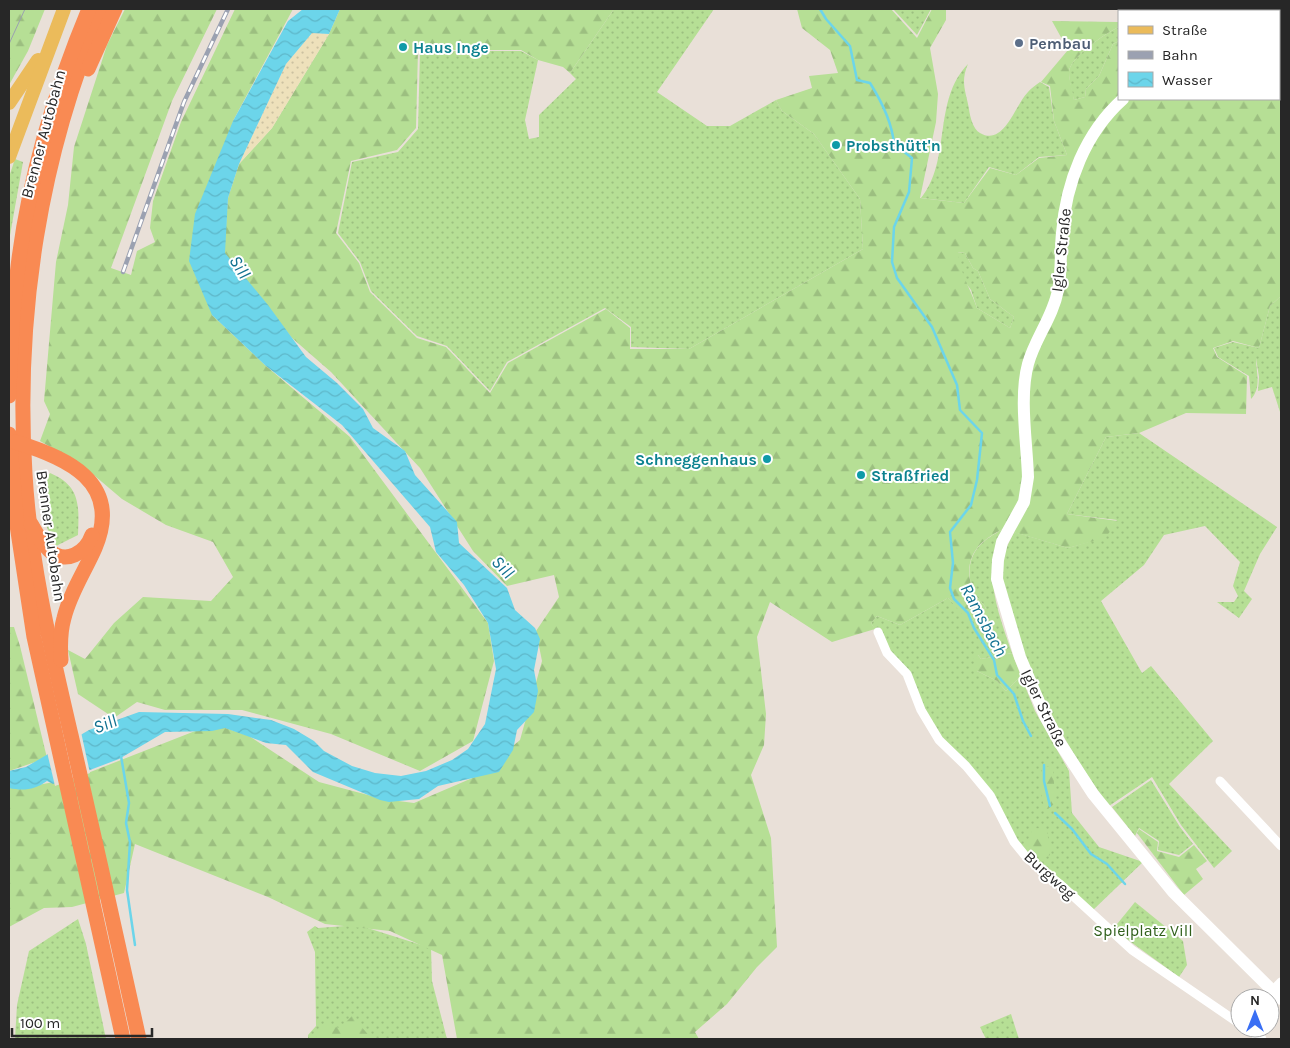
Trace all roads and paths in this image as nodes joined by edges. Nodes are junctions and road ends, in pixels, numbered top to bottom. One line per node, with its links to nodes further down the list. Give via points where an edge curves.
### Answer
1 (64, 9): 5 (main road)
2 (89, 9): 12 (highway, Brenner Autobahn, via 56,95 42,144 17,273)
3 (102, 9): 10 (highway, Brenner Autobahn, via 75,80)
4 (115, 9): 10 (highway)
5 (55, 32): 7 (main road, via 36,66); 9 (main road)
6 (1122, 100): 24 (main road, Igler Straße, via 1097,128 1076,168 1068,192 1059,288 1026,370 1027,490 1002,542 997,578 1030,683 1081,777 1173,892)
7 (9, 102)
8 (9, 128): 9 (main road)
9 (15, 141): 11 (main road)
10 (56, 144): 19 (highway, Brenner Autobahn, via 39,218 24,340)
11 (9, 157)
12 (10, 336): 13 (highway, Brenner Autobahn)
13 (9, 396)
14 (9, 434): 19 (highway, Brenner Autobahn)
15 (9, 440): 17 (highway)
16 (9, 447): 17 (highway)
17 (44, 454): 19 (highway, via 84,485 93,508 93,533 82,551 63,556 50,550); 21 (highway, via 64,459 81,472 94,489 101,509 98,538 70,601)
18 (9, 508): 19 (highway)
19 (23, 524): 21 (highway, Brenner Autobahn)
20 (878, 632): 25 (street, Burgweg, via 887,653 907,674 921,710 939,740 990,795 1014,842 1027,858 1132,950)
21 (48, 634): 26 (highway, Brenner Autobahn, via 89,887); 27 (highway)
22 (1220, 781): 23 (street)
23 (1281, 846)
24 (1277, 988)
25 (1230, 1017)
26 (123, 1039)
27 (140, 1039)

